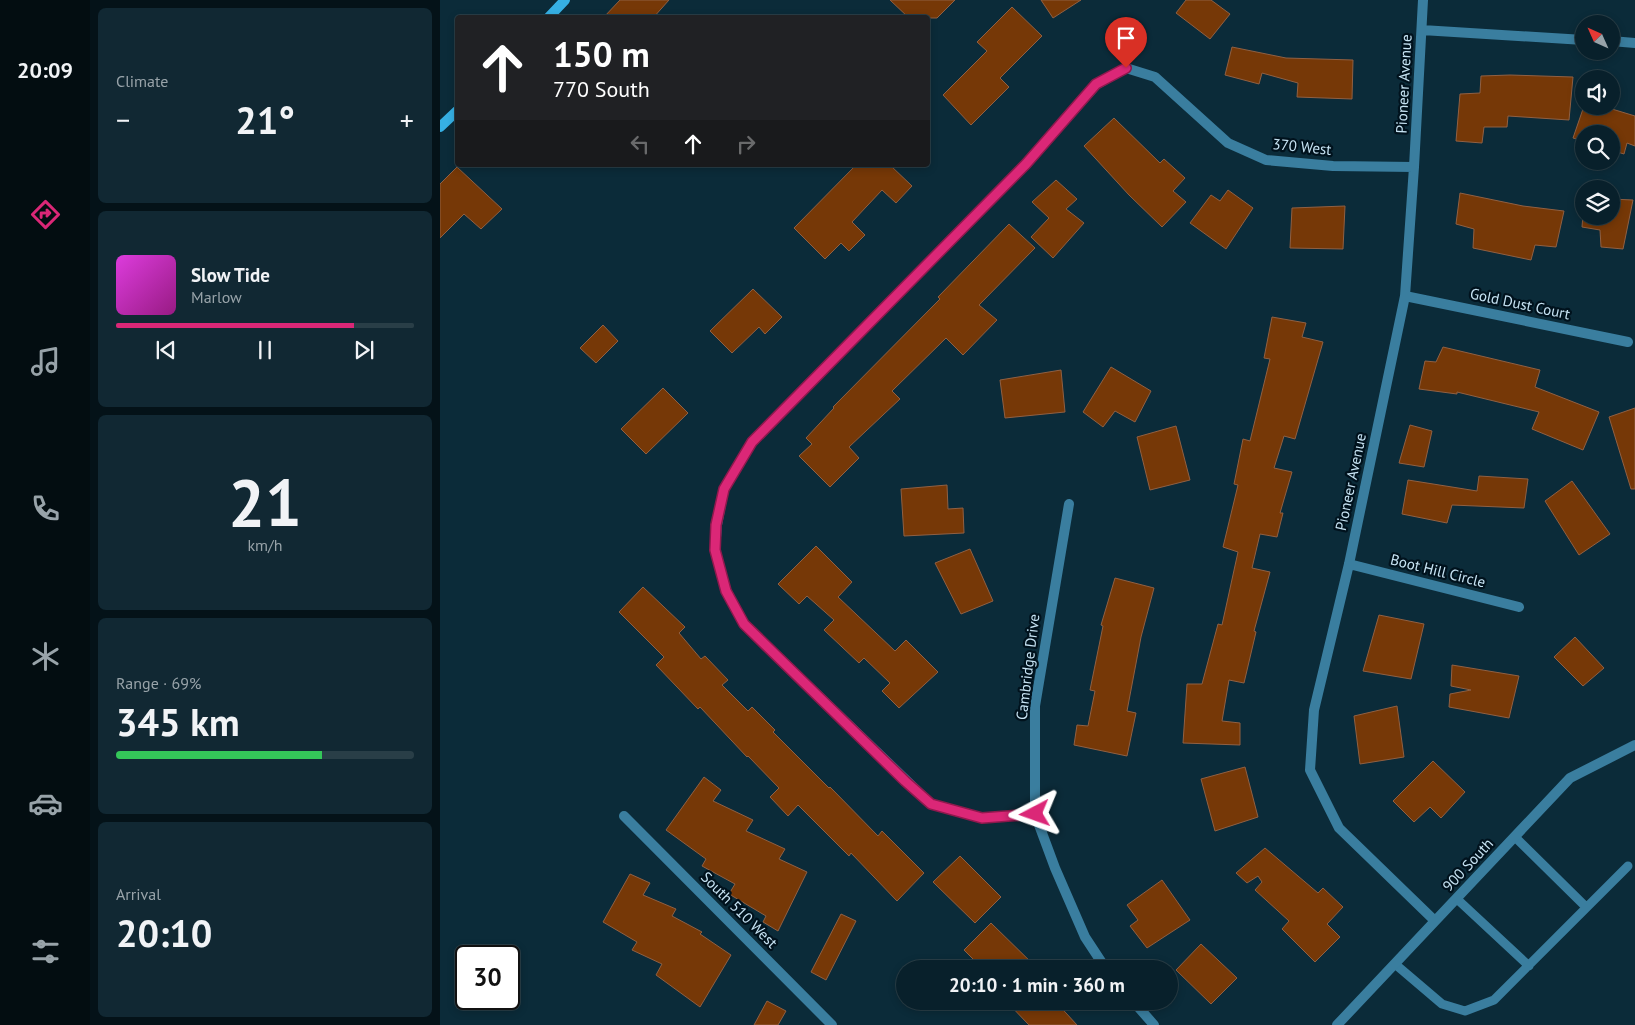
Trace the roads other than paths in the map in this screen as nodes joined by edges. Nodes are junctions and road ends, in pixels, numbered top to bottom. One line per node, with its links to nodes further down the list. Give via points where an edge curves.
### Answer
1 (565, 0): 3 (street)
2 (1423, 0): 4 (street, Pioneer Avenue)
3 (551, 15)
4 (1422, 30): 5 (street); 10 (street, Pioneer Avenue)
5 (1575, 39)
6 (1620, 42): 7 (street)
7 (1635, 43)
8 (455, 113): 9 (street)
9 (440, 127)
10 (1414, 168): 11 (street, Pioneer Avenue); 17 (street, 370 West, via 1266,160 1228,143 1155,77 1126,68 1096,84 1026,164 752,442 724,489 716,525 715,550 726,591 744,624 931,804 982,818)
11 (1405, 296): 12 (street, Gold Dust Court); 14 (street, Pioneer Avenue)
12 (1628, 342)
13 (1069, 504): 17 (street, Cambridge Drive, via 1035,706)
14 (1349, 564): 15 (street, Boot Hill Circle); 23 (street, Pioneer Avenue, via 1314,710 1310,770 1338,828)
15 (1519, 607)
16 (1635, 745): 19 (street, 900 South, via 1570,778)
17 (1035, 814): 24 (street, Cambridge Drive, via 1085,937)
18 (624, 816): 28 (street, South 510 West)
19 (1515, 837): 21 (street, 900 South); 22 (lane)
20 (1628, 866): 22 (lane)
21 (1457, 899): 23 (street, 900 South); 26 (lane)
22 (1586, 907): 26 (lane)
23 (1435, 922): 25 (street, 900 South)
24 (1100, 960)
25 (1395, 964): 26 (lane, via 1442,1004 1465,1011 1494,1000); 30 (street, 900 South)
26 (1529, 966)
27 (1141, 1010): 29 (street)
28 (832, 1025)
29 (1154, 1025)
30 (1337, 1025)

